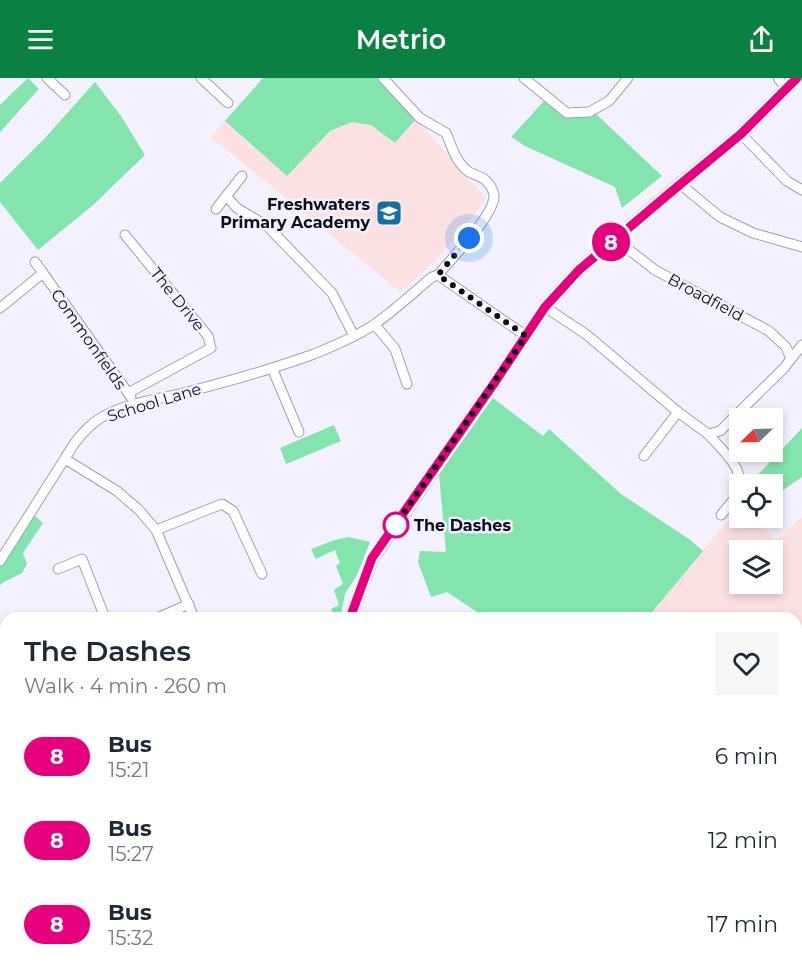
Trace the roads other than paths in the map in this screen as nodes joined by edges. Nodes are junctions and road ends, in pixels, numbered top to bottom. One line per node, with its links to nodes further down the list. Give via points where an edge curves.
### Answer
1 (47, 78): 9 (street)
2 (201, 78): 10 (street)
3 (383, 78): 22 (street, School Lane, via 420,118 447,133 461,164 482,177 494,196 484,220)
4 (524, 78): 5 (street, via 567,113 589,112 609,101)
5 (628, 78)
6 (778, 78): 8 (street)
7 (797, 78): 8 (street)
8 (786, 88): 11 (street)
9 (65, 95)
10 (228, 103)
11 (741, 134): 13 (street); 14 (street, via 787,181)
12 (242, 176): 15 (street)
13 (680, 184): 18 (street); 19 (street, via 720,217 753,233)
14 (802, 190)
15 (226, 196): 16 (street); 26 (street, via 237,208 267,226 332,293)
16 (216, 209)
17 (125, 235): 32 (street, The Drive, via 208,336 211,348)
18 (615, 239): 23 (street); 29 (street, Broadfield, via 655,270 769,331 786,347)
19 (802, 246)
20 (35, 262): 21 (street, Commonfields)
21 (43, 273): 24 (street, Commonfields); 32 (street, Commonfields)
22 (438, 275): 25 (street, School Lane); 27 (street)
23 (545, 307): 27 (street); 34 (street, via 587,335)
24 (0, 308)
25 (375, 325): 26 (street, School Lane); 31 (street, via 395,349)
26 (354, 336): 30 (street, School Lane)
27 (526, 336): 50 (street, via 372,558)
28 (802, 345): 29 (street)
29 (791, 359): 36 (street, via 720,431)
30 (272, 368): 33 (street, School Lane); 35 (street)
31 (407, 384)
32 (128, 393): 33 (street, Commonfields)
33 (136, 404): 38 (street, School Lane, via 94,422)
34 (678, 412): 36 (street); 37 (street)
35 (299, 432)
36 (708, 434): 39 (street)
37 (644, 456)
38 (65, 459): 42 (street, via 117,491); 43 (street, School Lane)
39 (738, 474)
40 (729, 507): 41 (street)
41 (722, 516)
42 (156, 530): 45 (street, via 222,504 233,511); 46 (street)
43 (0, 561)
44 (58, 569): 47 (street, via 82,559)
45 (262, 574)
46 (189, 604): 48 (street); 49 (street)
47 (103, 612)
48 (171, 612)
49 (192, 612)
50 (352, 612)

